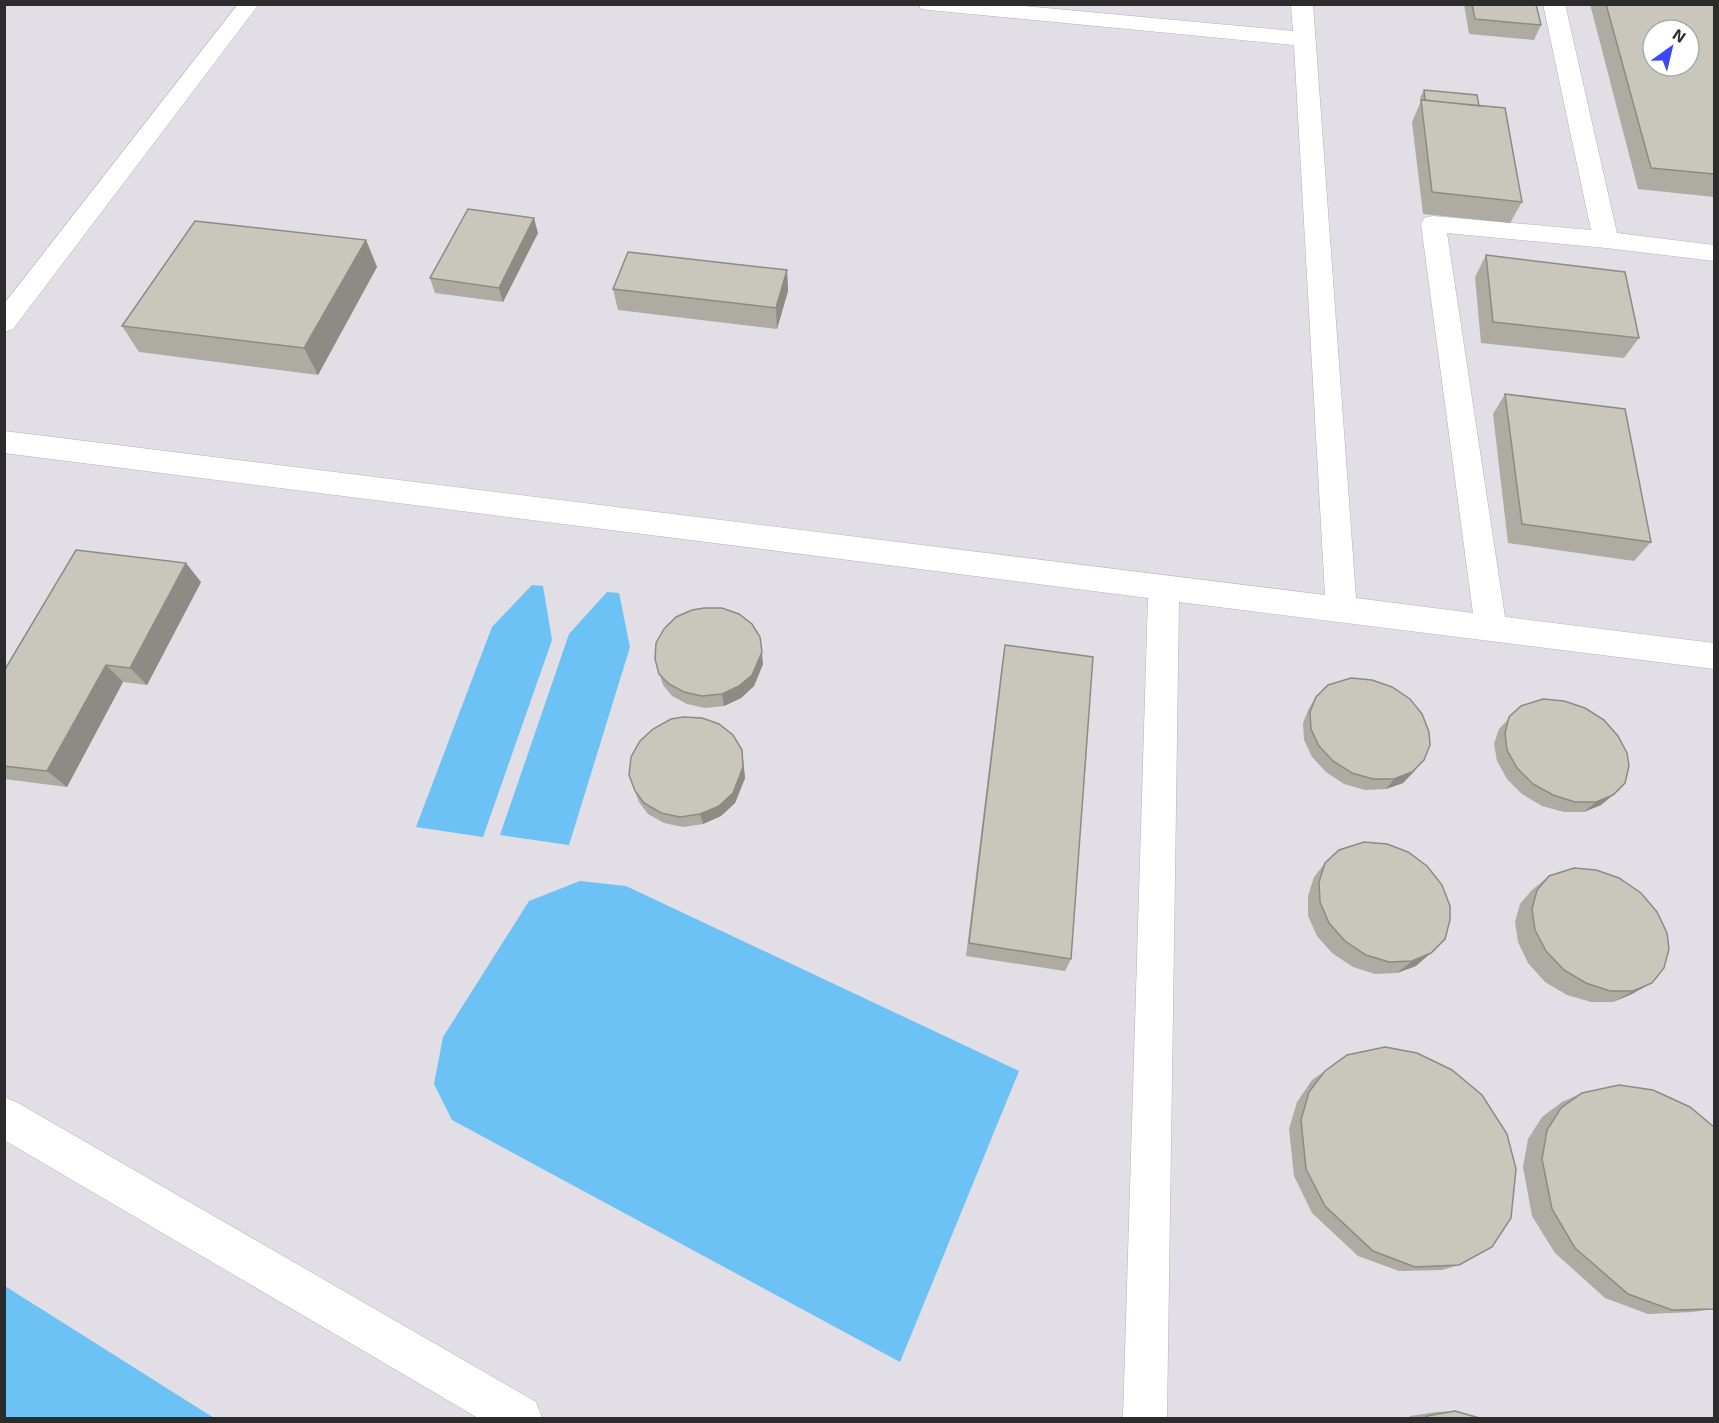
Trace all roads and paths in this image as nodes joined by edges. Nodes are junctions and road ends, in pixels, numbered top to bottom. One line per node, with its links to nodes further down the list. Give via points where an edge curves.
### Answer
1 (249, 4): 8 (lane)
2 (929, 4): 5 (lane)
3 (1302, 4): 5 (lane)
4 (1554, 4): 6 (lane)
5 (1304, 39): 11 (lane)
6 (1606, 240): 7 (lane); 12 (lane, via 1433,224)
7 (1714, 253)
8 (4, 323)
9 (4, 442): 10 (lane)
10 (1164, 587): 11 (lane); 16 (lane)
11 (1341, 609): 12 (lane)
12 (1491, 628): 13 (lane)
13 (1714, 656)
14 (4, 1117): 15 (lane)
15 (520, 1419)
16 (1145, 1419)

